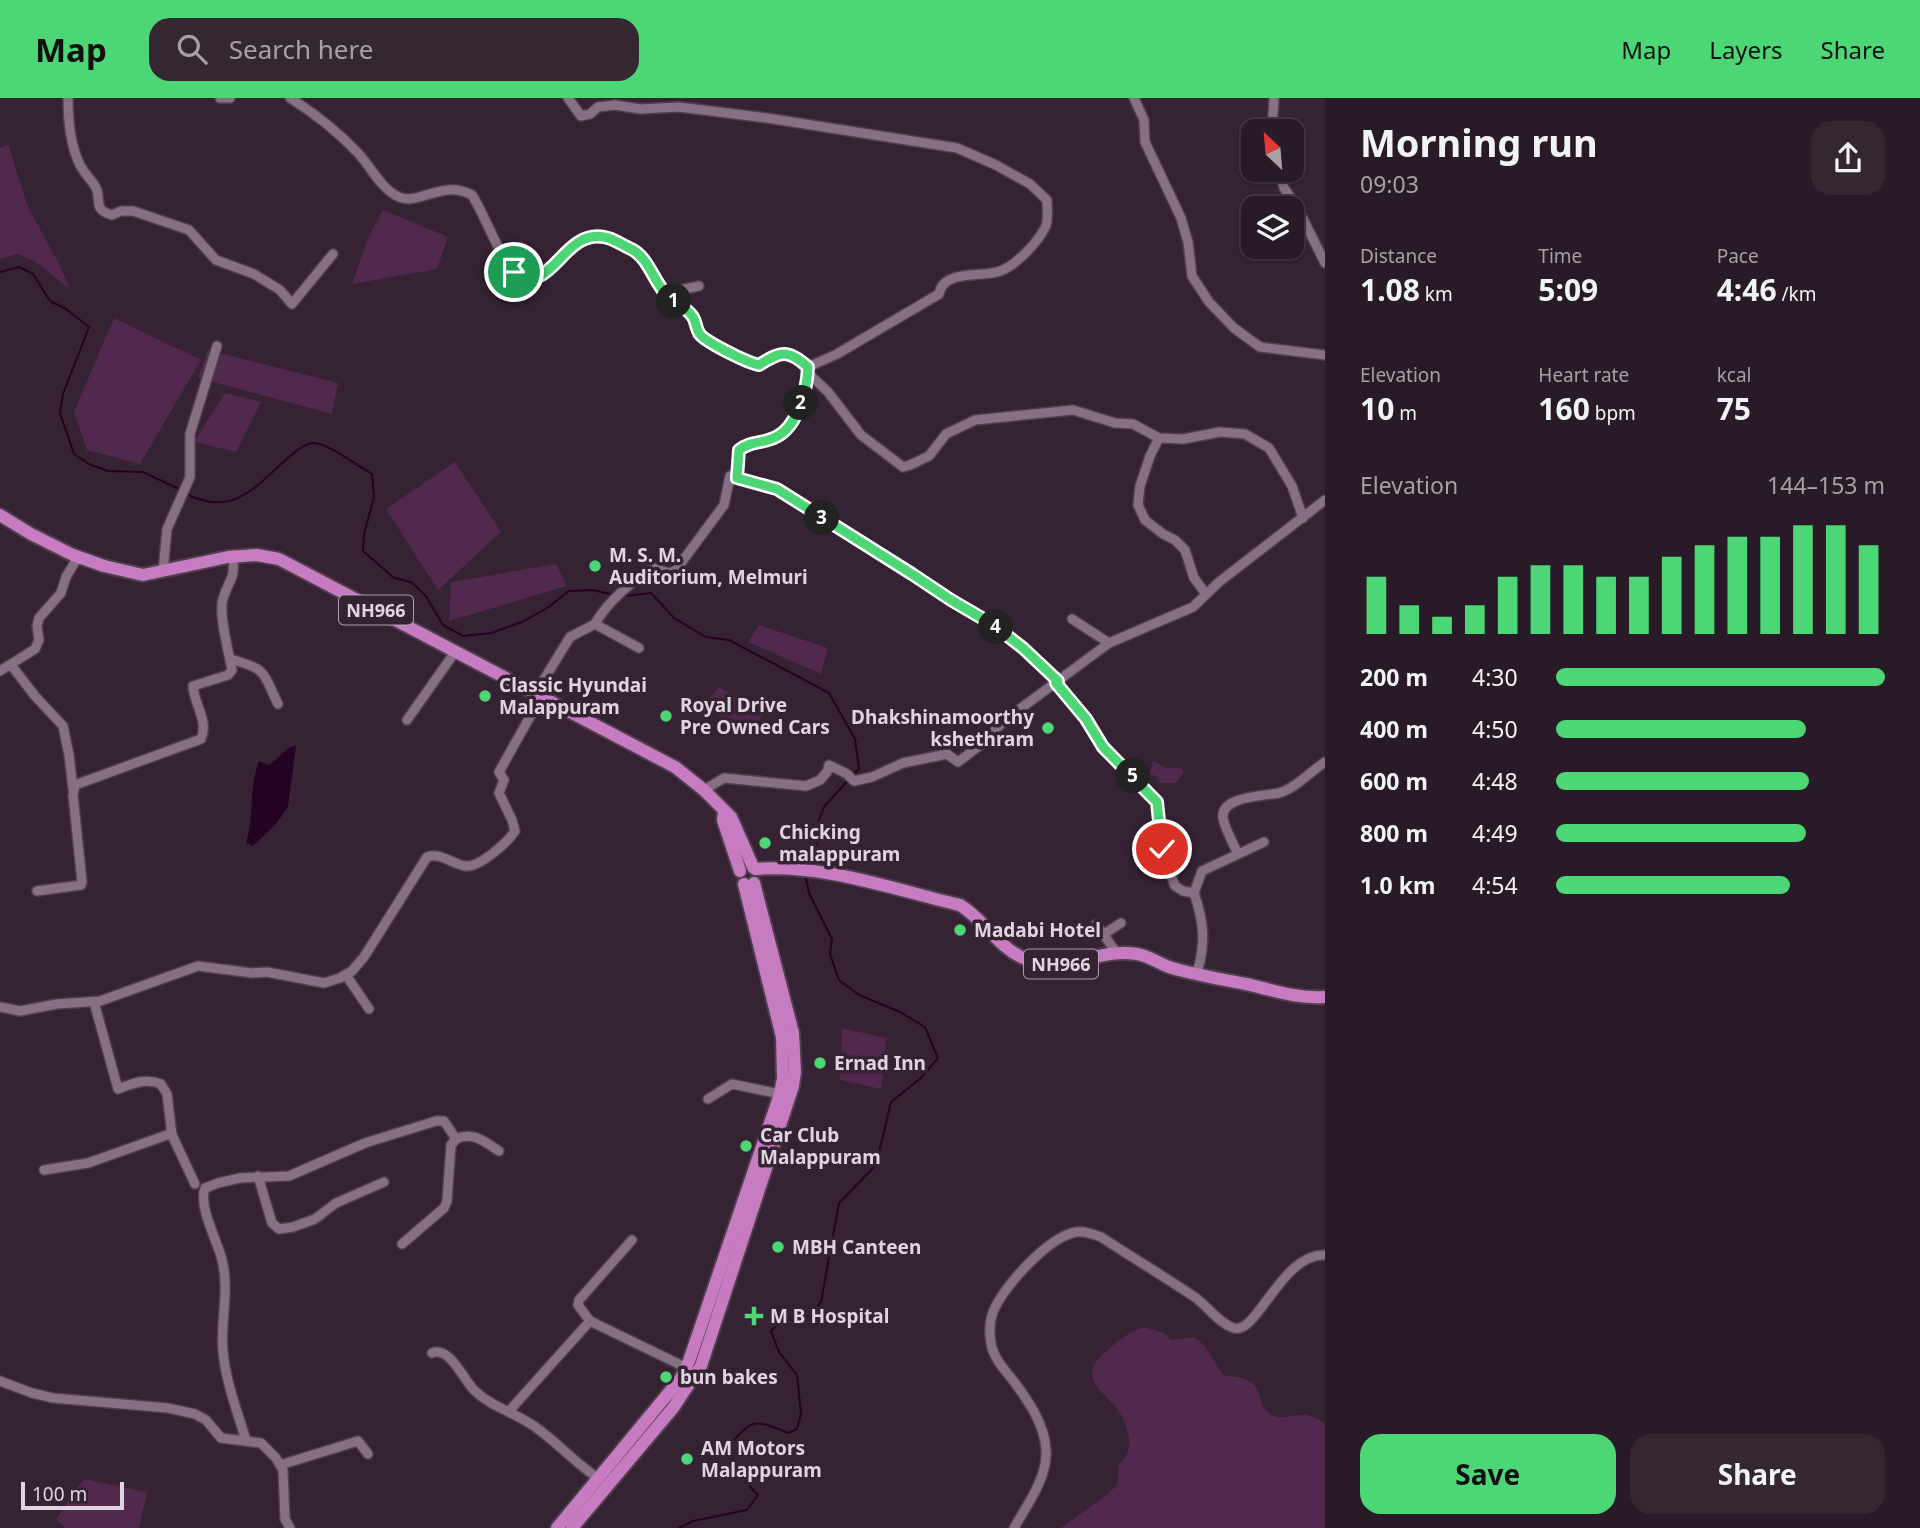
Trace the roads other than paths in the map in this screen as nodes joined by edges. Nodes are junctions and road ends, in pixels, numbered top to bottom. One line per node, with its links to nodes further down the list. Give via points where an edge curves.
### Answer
1 (68, 98): 10 (street, via 68,119 79,163 96,187 104,213 133,211 189,230 216,260 254,274 280,290 292,304)
2 (220, 98): 3 (street)
3 (230, 98)
4 (568, 98): 16 (street, via 582,116 615,105 706,109 957,149 996,164 1047,200 1047,226 1020,259 998,272 954,278 940,288 939,295)
5 (1134, 98): 15 (street, via 1146,142 1181,218 1192,276 1209,302 1260,347)
6 (1274, 98): 8 (street)
7 (296, 99): 13 (street, via 357,153 394,195 404,200 453,188 472,195 514,272 523,279 548,272 573,245 590,237 605,237 636,251)
8 (1273, 119)
9 (1282, 182): 11 (street)
10 (333, 254)
11 (1325, 263)
12 (699, 286): 13 (street)
13 (664, 293): 16 (street, via 693,316 705,340 746,362 759,365 786,353 797,356)
14 (218, 346): 24 (street, via 190,434 190,477 167,529)
15 (1325, 355)
16 (808, 370): 17 (street, via 861,435 903,467 929,456 946,434 960,425 989,416 1073,411 1133,424); 18 (street, via 794,419 774,439 748,443 739,450)
17 (1159, 438): 21 (street, via 1245,434 1269,448 1292,486); 25 (street, via 1140,486 1138,505 1145,520 1185,550 1194,578)
18 (737, 478): 27 (street, via 730,475 724,505 675,571 654,568 643,574); 34 (street, via 777,489 992,624)
19 (1325, 500): 21 (street)
20 (0, 515): 22 (highway, NH966)
21 (1303, 519): 25 (street)
22 (78, 557): 24 (highway, NH966, via 144,575); 32 (street, via 61,593 39,618 35,649)
23 (233, 557): 24 (highway, NH966); 30 (highway, NH966, via 279,559); 31 (street, via 234,575 222,600)
24 (163, 571)
25 (1206, 594): 28 (street, via 1193,607)
26 (1072, 619): 28 (street)
27 (594, 624): 29 (street); 35 (street, via 570,637)
28 (1109, 643): 34 (street)
29 (639, 648)
30 (455, 652): 35 (highway, NH966); 37 (street)
31 (230, 659): 36 (street, via 261,670); 39 (street, via 228,675 193,686 204,723 201,739)
32 (12, 665): 33 (street); 39 (street, via 63,726)
33 (0, 671)
34 (1057, 682): 40 (street, via 1004,720 958,762 947,754 903,763 872,777 850,777 829,765 820,780 806,786 724,778); 45 (street, via 1103,747 1157,802 1162,849 1175,886)
35 (538, 695): 40 (highway, NH966, via 675,768); 51 (street, via 499,772 504,780 499,793 514,831 509,841 467,867 427,857 364,957)
36 (278, 704)
37 (407, 720)
38 (1325, 762): 42 (street, via 1280,793 1249,797 1225,808 1222,814)
39 (73, 789): 44 (street, via 82,882 73,888)
40 (704, 790): 43 (highway, NH966, via 724,813 723,820)
41 (1264, 842): 42 (street)
42 (1238, 854): 45 (street, via 1202,872)
43 (750, 876): 49 (highway, NH966, via 788,867 960,905 1020,957 1041,964); 56 (highway, via 782,1037); 68 (highway, via 793,1033 795,1072 788,1104)
44 (37, 891)
45 (1194, 893): 50 (street, via 1204,935)
46 (1096, 923): 48 (street)
47 (1121, 923): 48 (street)
48 (1104, 934): 49 (street)
49 (1116, 952): 50 (highway, NH966, via 1140,954)
50 (1197, 973): 52 (highway, NH966, via 1292,996)
51 (346, 975): 53 (street, via 324,983 198,966); 55 (street)
52 (1325, 997)
53 (94, 1002): 54 (street, via 20,1011); 58 (street, via 118,1089 141,1081 162,1084)
54 (0, 1007)
55 (369, 1009)
56 (780, 1094): 57 (street, via 732,1084); 68 (highway)
57 (708, 1099)
58 (172, 1135): 61 (street, via 88,1163); 64 (street, via 192,1184)
59 (456, 1139): 60 (street, via 470,1135); 62 (street, via 444,1121 436,1121 365,1143 289,1176); 66 (street, via 451,1145 444,1208)
60 (499, 1151)
61 (44, 1170)
62 (258, 1176): 63 (street, via 272,1223 279,1228 315,1219 336,1203); 64 (street, via 218,1183)
63 (384, 1182)
64 (203, 1192): 74 (street, via 226,1281 222,1350)
65 (632, 1240): 69 (street, via 579,1300 580,1310)
66 (402, 1244)
67 (1325, 1255): 81 (street, via 1293,1268 1248,1325 1234,1328 1101,1237 1075,1232 1044,1250 1015,1279 994,1310 989,1327 995,1357 1028,1401 1047,1452 1043,1474)
68 (712, 1311): 71 (highway); 80 (highway, via 701,1366 690,1385)
69 (590, 1321): 71 (street); 73 (street)
70 (432, 1353): 73 (street, via 445,1353 468,1384 495,1406)
71 (687, 1368): 77 (highway)
72 (0, 1381): 74 (street, via 53,1398 195,1414 221,1438)
73 (509, 1411): 77 (street)
74 (246, 1440): 76 (street, via 261,1443)
75 (368, 1454): 76 (street, via 358,1441)
76 (280, 1465): 78 (street, via 285,1519)
77 (598, 1478): 79 (highway)
78 (290, 1528)
79 (557, 1528)
80 (572, 1528)
81 (1014, 1528)

